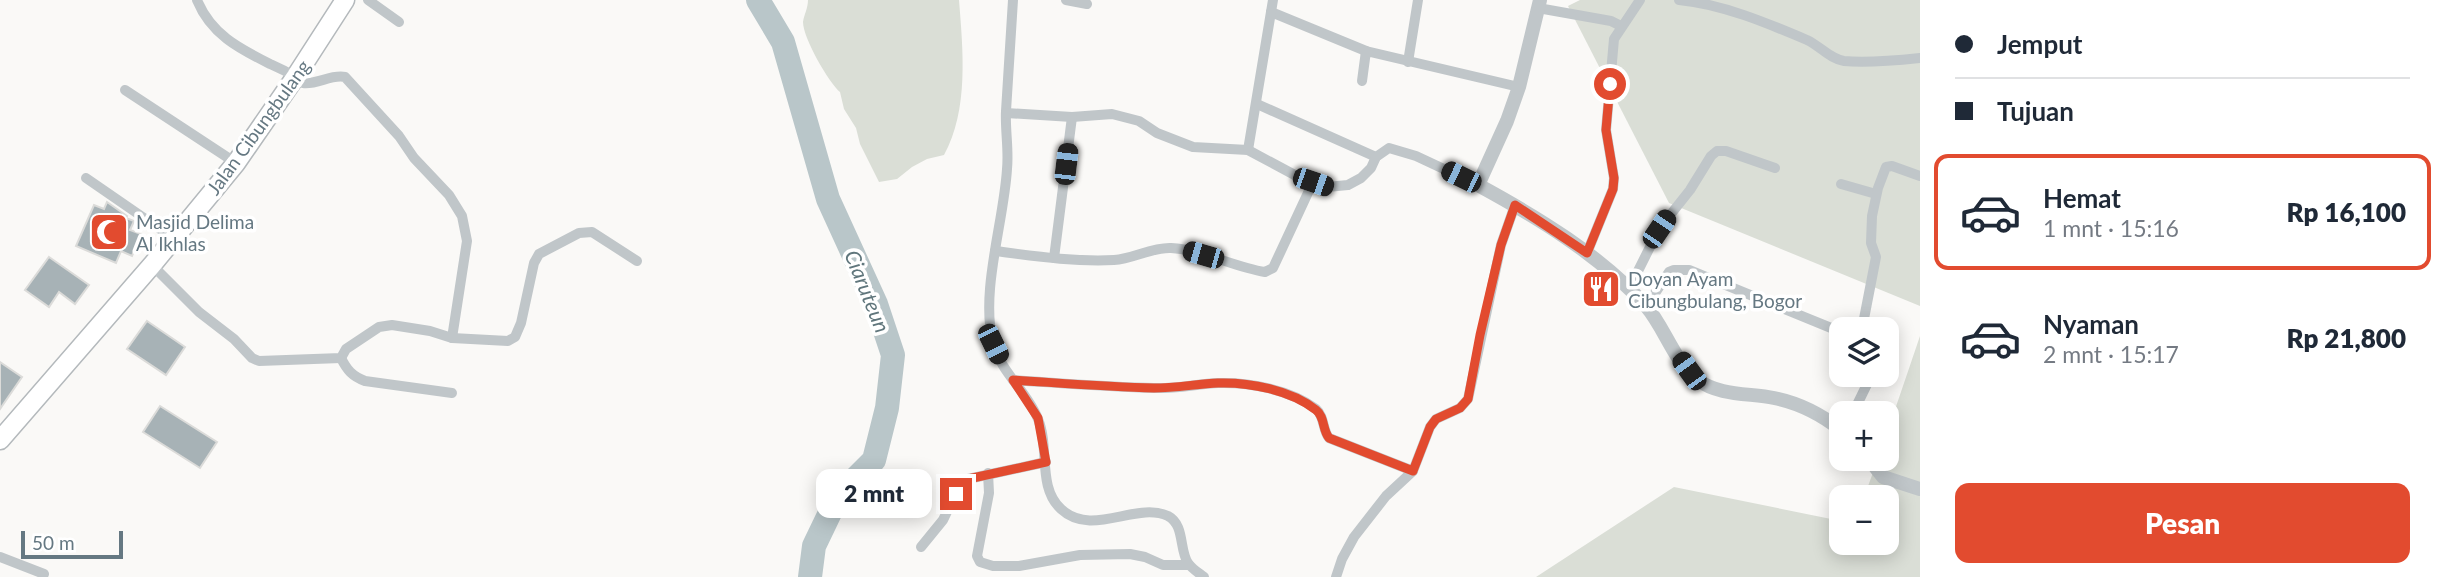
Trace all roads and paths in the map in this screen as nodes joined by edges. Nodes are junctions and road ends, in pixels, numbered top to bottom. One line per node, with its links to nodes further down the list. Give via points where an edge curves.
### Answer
1 (197, 0): 17 (street, via 209,24 228,40)
2 (345, 0): 17 (highway, Jalan Cibungbulang)
3 (368, 0): 12 (street)
4 (1013, 0): 22 (street)
5 (1066, 0): 9 (street)
6 (1418, 0): 16 (street)
7 (1640, 0): 13 (street)
8 (1679, 0): 15 (street, via 1734,13 1811,42 1843,61)
9 (1087, 4)
10 (1539, 4): 13 (street); 19 (street)
11 (1272, 6): 14 (street); 21 (street)
12 (399, 22)
13 (1621, 26): 37 (street, via 1614,38 1606,130 1613,189)
14 (1366, 51): 16 (street); 18 (street)
15 (1920, 58)
16 (1408, 62): 19 (street)
17 (296, 76): 26 (highway, Jalan Cibungbulang); 45 (street, via 309,84 345,78 399,136 462,216 467,242)
18 (1362, 81)
19 (1518, 87): 32 (street)
20 (125, 90): 26 (street)
21 (1257, 104): 24 (street); 25 (street)
22 (1006, 113): 23 (street); 36 (street, via 1007,169)
23 (1072, 117): 24 (street, via 1112,114 1139,121 1193,147); 38 (street)
24 (1248, 150): 30 (street)
25 (1376, 158): 30 (street, via 1361,178 1348,185 1327,187); 32 (street, via 1383,150 1395,149)
26 (236, 163): 35 (highway, Jalan Cibungbulang)
27 (1774, 168): 41 (street, via 1726,151 1710,156 1659,229)
28 (1920, 176): 33 (street, via 1886,167)
29 (86, 178): 35 (street)
30 (1313, 182): 38 (street, via 1272,268 1265,272 1168,248 1117,260)
31 (1841, 184): 33 (street)
32 (1478, 185): 34 (street)
33 (1877, 194): 43 (street, via 1871,243 1877,257)
34 (1515, 205): 37 (street); 52 (street, via 1501,245 1468,399 1436,419)
35 (173, 237): 40 (highway, Jalan Cibungbulang)
36 (995, 251): 38 (street); 47 (street, via 988,317 993,344)
37 (1587, 253): 41 (street)
38 (1054, 258)
39 (637, 261): 45 (street, via 592,232 579,233 539,254 515,337 508,341)
40 (152, 265): 46 (street, via 252,358); 50 (highway, Jalan Cibungbulang)
41 (1629, 289): 42 (street)
42 (1646, 307): 44 (street, via 1669,272 1681,269); 49 (street, via 1689,371 1707,386 1777,398)
43 (1864, 317)
44 (1829, 327)
45 (452, 338): 46 (street, via 392,325 379,327 346,349)
46 (341, 358): 48 (street, via 354,377 365,381)
47 (1013, 380): 51 (street, via 1038,418); 52 (street, via 1156,388 1247,385 1303,401 1319,411 1329,438)
48 (452, 393)
49 (1829, 420)
50 (1, 439)
51 (1046, 462): 54 (street); 58 (street, via 1051,496 1068,515 1088,521 1164,515 1179,530)
52 (1413, 471): 61 (street, via 1354,537)
53 (1878, 471): 55 (street, via 1883,477)
54 (988, 473): 56 (street, via 968,479); 58 (street, via 989,493 977,555 980,562 1019,566 1080,555 1130,554 1163,565)
55 (1920, 489)
56 (921, 547)
57 (0, 557): 59 (street)
58 (1189, 565): 60 (street)
59 (44, 574)
60 (1204, 577)
61 (1336, 577)

